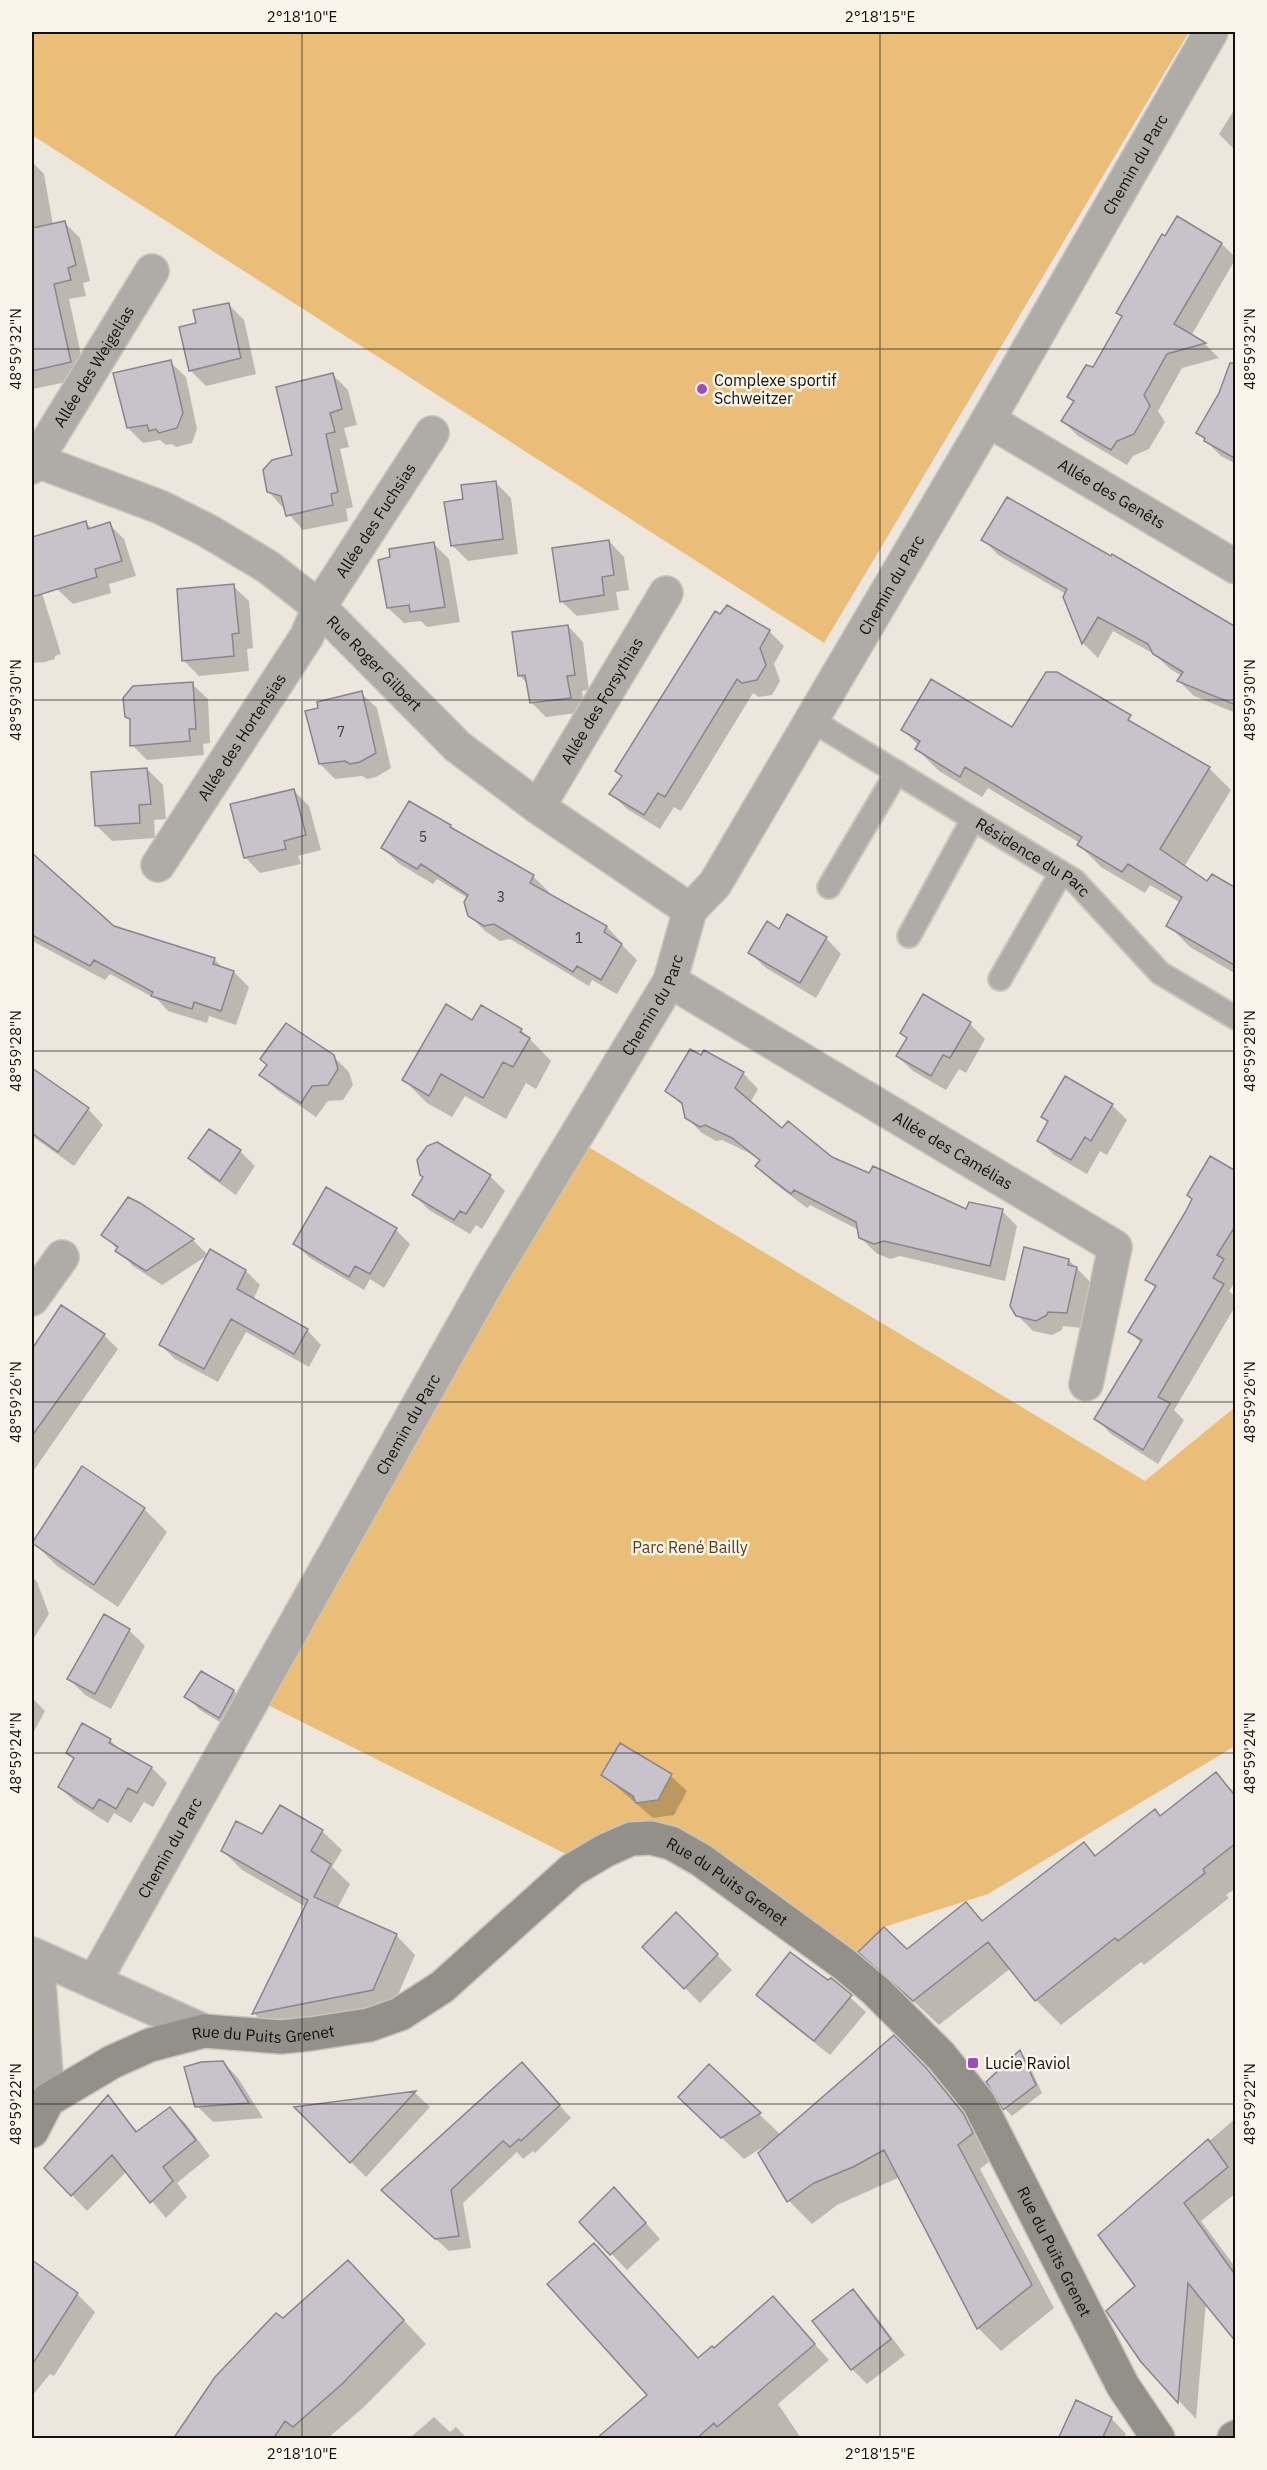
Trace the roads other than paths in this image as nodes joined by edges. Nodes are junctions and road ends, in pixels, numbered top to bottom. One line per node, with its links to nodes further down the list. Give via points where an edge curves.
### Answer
1 (1211, 32): 3 (street, Chemin du Parc)
2 (152, 271): 5 (street, Allée des Weigelias)
3 (987, 420): 6 (street, Allée des Genêts); 9 (street, Chemin du Parc)
4 (432, 433): 8 (street, Allée des Fuchsias)
5 (33, 462): 8 (street, Rue Roger Gilbert, via 160,507 208,531 268,567)
6 (1236, 567)
7 (666, 593): 11 (street, Allée des Forsythias)
8 (319, 607): 11 (street, Rue Roger Gilbert, via 458,747); 13 (street, Allée des Hortensias, via 307,636)
9 (811, 720): 10 (lane, Résidence du Parc); 16 (street, Chemin du Parc, via 715,884)
10 (897, 772): 12 (lane, Résidence du Parc); 15 (lane)
11 (538, 807): 16 (street, Rue Roger Gilbert)
12 (973, 819): 14 (lane, Résidence du Parc); 17 (lane)
13 (158, 865)
14 (1061, 873): 18 (lane); 20 (lane, Résidence du Parc, via 1075,881 1160,973)
15 (829, 887)
16 (690, 910): 19 (street, Chemin du Parc)
17 (909, 936)
18 (1000, 979)
19 (670, 981): 23 (street, Allée des Camélias, via 1115,1247); 25 (street, Chemin du Parc, via 490,1278)
20 (1236, 1018)
21 (62, 1257): 22 (street)
22 (32, 1299)
23 (1086, 1384)
24 (34, 1956): 25 (street, Rue du Puits Grenet); 27 (street)
25 (94, 1982): 26 (street, Rue du Puits Grenet)
26 (204, 2031): 27 (street, via 150,2045); 29 (street, Rue du Puits Grenet, via 281,2037 369,2025 400,2014 442,1987 572,1870 631,1839 671,1843 844,1964 941,2056 979,2103 1123,2386)
27 (48, 2100): 28 (street)
28 (32, 2131)
29 (1158, 2439)

